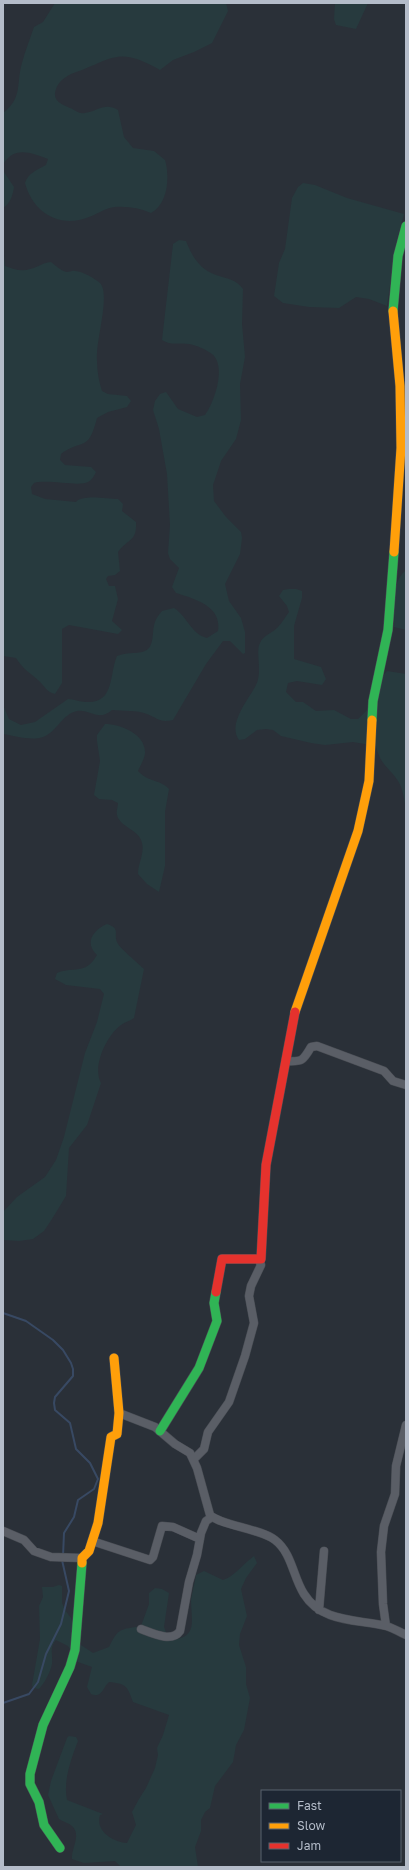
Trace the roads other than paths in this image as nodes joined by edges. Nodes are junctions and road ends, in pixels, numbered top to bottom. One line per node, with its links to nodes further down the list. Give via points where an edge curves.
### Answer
1 (406, 226): 2 (street, via 398,256 393,314 400,386 400,463 388,630 373,701 369,780 358,831 296,1005)
2 (286, 1061): 3 (street, via 301,1061 311,1047 317,1046 384,1071 393,1081); 4 (street, via 266,1165 262,1256)
3 (406, 1086)
4 (259, 1260): 8 (street, via 222,1259 214,1303 217,1321 199,1368); 9 (street, via 261,1265 249,1296 254,1323 245,1356 229,1402 207,1434 204,1449)
5 (114, 1358): 6 (street)
6 (119, 1414): 8 (street); 13 (street, via 117,1434 111,1437 98,1523)
7 (406, 1424): 17 (street, via 396,1466 395,1494 384,1526 381,1552)
8 (160, 1430): 9 (street)
9 (194, 1459): 10 (street, via 207,1508)
10 (212, 1517): 12 (street, via 206,1521); 16 (street, via 261,1533 276,1541 289,1558 304,1594)
11 (3, 1531): 15 (street, via 24,1540 34,1551 60,1558)
12 (200, 1539): 13 (street, via 173,1527 162,1526 150,1560); 18 (street, via 178,1633 171,1636 158,1635)
13 (92, 1541): 15 (street, via 89,1551)
14 (324, 1551): 16 (street)
15 (82, 1558): 20 (street, via 75,1650 70,1667 43,1724 30,1774 30,1784 39,1802 44,1825)
16 (319, 1610): 17 (street, via 347,1620)
17 (386, 1626): 19 (street)
18 (141, 1629)
19 (406, 1634)
20 (60, 1848)

